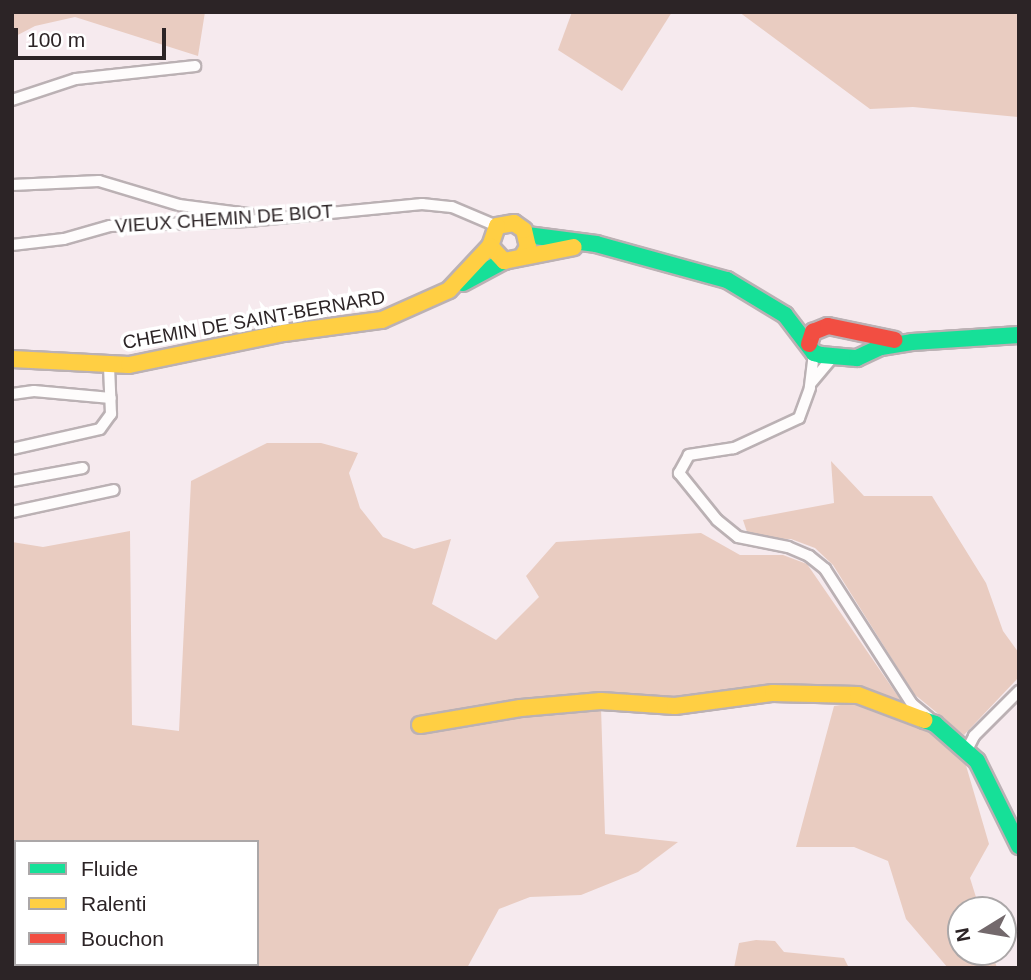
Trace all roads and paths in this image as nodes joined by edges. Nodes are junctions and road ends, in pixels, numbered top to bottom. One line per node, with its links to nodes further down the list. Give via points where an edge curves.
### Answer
1 (195, 66): 2 (street, via 76,79)
2 (12, 100)
3 (12, 185): 4 (street, via 99,181 205,211)
4 (282, 216): 6 (street, VIEUX CHEMIN DE BIOT, via 434,204 476,220); 8 (street, VIEUX CHEMIN DE BIOT, via 110,226 64,239)
5 (527, 235): 6 (main road, via 514,223); 7 (main road); 9 (main road)
6 (492, 236): 10 (main road); 11 (main road, CHEMIN DE SAINT-BERNARD)
7 (596, 244): 9 (main road); 12 (main road, via 727,280)
8 (12, 245)
9 (522, 257): 10 (main road, CHEMIN DE SAINT-BERNARD)
10 (504, 261): 11 (main road, CHEMIN DE SAINT-BERNARD)
11 (454, 286): 21 (main road, CHEMIN DE SAINT-BERNARD, via 415,309 382,320 284,332 194,355)
12 (785, 315): 13 (main road); 17 (main road)
13 (822, 327): 14 (main road); 17 (main road, via 813,332)
14 (866, 333): 16 (main road); 18 (main road)
15 (1019, 335): 16 (main road)
16 (912, 342): 18 (main road)
17 (811, 349): 19 (main road); 22 (street)
18 (867, 354): 19 (main road)
19 (833, 357): 22 (street)
20 (12, 359): 21 (main road, CHEMIN DE SAINT-BERNARD)
21 (109, 366): 24 (street)
22 (811, 383): 31 (street, via 799,418 734,448 689,455 679,473 737,537 788,547 809,555 825,569 912,704)
23 (12, 394): 24 (street, via 34,391)
24 (111, 398): 25 (street, via 111,414 100,429)
25 (12, 449)
26 (83, 468): 27 (street)
27 (12, 481)
28 (114, 490): 29 (street)
29 (12, 512)
30 (1019, 691): 33 (street, via 974,736)
31 (935, 724): 32 (main road, via 858,695 773,693 702,705 601,701 521,708); 33 (main road)
32 (420, 725)
33 (967, 750): 34 (main road, via 981,767)
34 (1019, 846)

